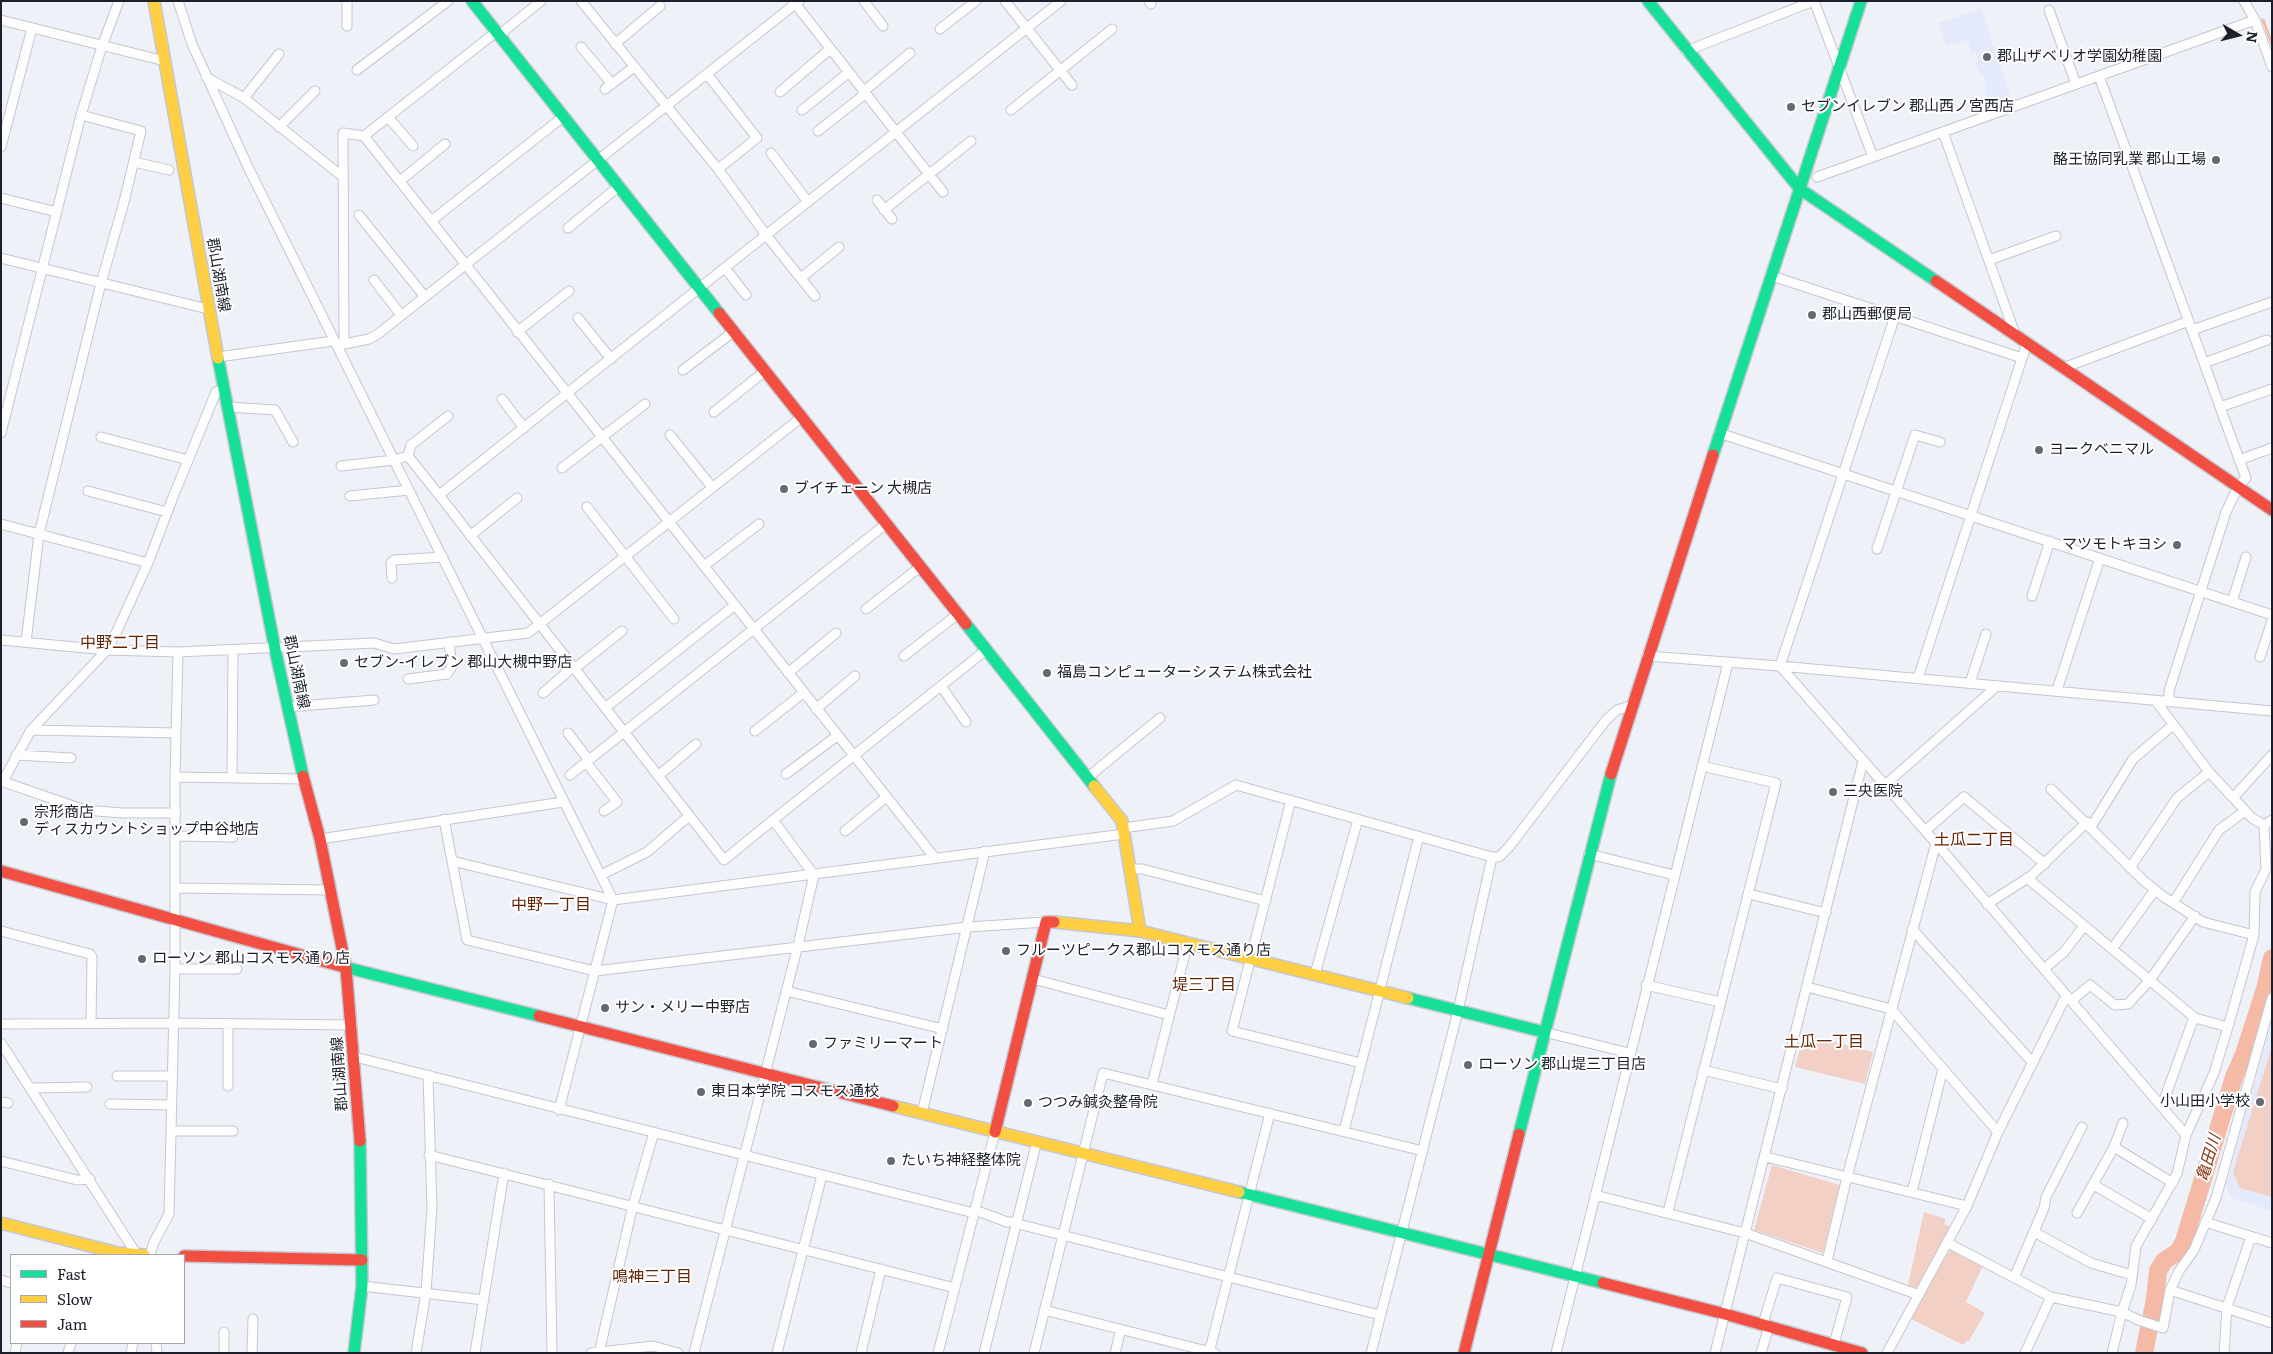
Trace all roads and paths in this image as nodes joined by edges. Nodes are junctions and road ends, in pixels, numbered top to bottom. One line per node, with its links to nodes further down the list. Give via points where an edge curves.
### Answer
1 (119, 1): 30 (street)
2 (154, 1): 36 (street, 郡山湖南線)
3 (178, 1): 45 (street)
4 (347, 1): 22 (street)
5 (448, 1): 40 (street)
6 (472, 1): 28 (street)
7 (540, 1): 28 (street)
8 (864, 1): 23 (street)
9 (976, 1): 27 (street)
10 (1005, 1): 25 (street)
11 (1061, 1): 25 (street)
12 (1648, 1): 33 (street)
13 (1814, 1): 33 (street); 39 (street)
14 (1861, 1): 39 (street)
15 (2244, 1): 21 (street)
16 (582, 2): 29 (street)
17 (796, 2): 32 (street); 43 (street)
18 (660, 6): 29 (street)
19 (2048, 10): 46 (street)
20 (1, 20): 24 (street)
21 (2254, 20): 38 (street); 44 (street)
22 (347, 26)
23 (883, 26)
24 (32, 28): 30 (street); 66 (street)
25 (1026, 29): 41 (street); 61 (street)
26 (1112, 29): 41 (street)
27 (940, 30)
28 (497, 33): 56 (street); 57 (street)
29 (615, 44): 37 (street)
30 (102, 46): 36 (street); 55 (street)
31 (581, 47): 37 (street, via 608,87)
32 (830, 49): 42 (street); 49 (street)
33 (1686, 51): 78 (street)
34 (280, 54): 51 (street)
35 (910, 54): 50 (street)
36 (165, 61): 107 (street, 郡山湖南線)
37 (634, 67): 52 (street)
38 (2272, 67)
39 (1838, 69): 68 (street); 78 (street)
40 (357, 70)
41 (1060, 70): 47 (street); 54 (street)
42 (848, 73): 50 (street); 53 (street)
43 (707, 74): 52 (street); 71 (street, via 757,138)
44 (2099, 76): 46 (street); 111 (street)
45 (206, 77): 51 (street); 117 (street)
46 (2076, 84): 60 (street)
47 (1072, 85)
48 (315, 91): 58 (street)
49 (780, 92)
50 (864, 93): 59 (street); 61 (street)
51 (244, 98): 58 (street)
52 (666, 107): 69 (street); 71 (street)
53 (802, 110)
54 (1010, 110)
55 (81, 115): 70 (street, via 141,131); 84 (street)
56 (388, 117): 62 (street); 65 (street)
57 (564, 117): 69 (street); 87 (street)
58 (279, 127): 74 (street)
59 (818, 131)
60 (1943, 132): 68 (street); 93 (street)
61 (896, 133): 73 (street); 82 (street)
62 (364, 136): 74 (street, via 343,133); 76 (street)
63 (971, 141): 73 (street)
64 (445, 144): 76 (street)
65 (413, 146)
66 (1, 147)
67 (771, 152): 82 (street)
68 (1873, 157): 75 (street)
69 (598, 160): 77 (street); 94 (street)
70 (134, 162): 72 (street); 100 (street)
71 (718, 168): 89 (street)
72 (169, 170)
73 (930, 175): 79 (street); 83 (street)
74 (343, 177): 117 (street)
75 (1817, 177)
76 (400, 181): 87 (street)
77 (618, 187): 88 (street); 101 (street)
78 (1800, 189): 97 (street); 114 (street)
79 (943, 192)
80 (1, 198): 84 (street)
81 (877, 200): 83 (street)
82 (808, 202): 89 (street)
83 (884, 210): 86 (street)
84 (57, 212): 95 (street)
85 (359, 215): 105 (street)
86 (892, 219)
87 (431, 222): 94 (street)
88 (568, 228)
89 (766, 235): 96 (street); 98 (street)
90 (2056, 236): 93 (street)
91 (839, 247): 98 (street)
92 (1, 258): 95 (street)
93 (1989, 260): 114 (street)
94 (465, 265): 105 (street); 112 (street)
95 (42, 268): 100 (street); 136 (street)
96 (725, 268): 101 (street); 103 (street)
97 (1772, 276): 109 (street); 137 (street)
98 (800, 278): 104 (street)
99 (374, 280): 108 (street)
100 (100, 283): 107 (street); 167 (street)
101 (699, 289): 113 (street); 120 (street)
102 (569, 291): 112 (street)
103 (746, 295)
104 (815, 296)
105 (425, 297): 108 (street)
106 (2272, 302): 111 (street)
107 (208, 309): 118 (street, 郡山湖南線)
108 (402, 316): 117 (street, via 369,339)
109 (1895, 316): 119 (street); 150 (street)
110 (578, 318): 120 (street)
111 (2190, 325): 121 (street); 122 (street)
112 (517, 332): 127 (street)
113 (733, 332): 123 (street); 124 (street)
114 (2015, 334): 116 (street)
115 (2266, 340): 121 (street)
116 (2027, 343): 119 (street); 122 (street)
117 (338, 344): 118 (street); 146 (street)
118 (218, 357): 125 (street, 郡山湖南線)
119 (2022, 358): 162 (street)
120 (611, 359): 127 (street)
121 (2204, 363): 131 (street)
122 (2063, 368): 151 (street)
123 (683, 370)
124 (765, 371): 132 (street); 134 (street)
125 (224, 389): 130 (street, 郡山湖南線); 145 (street, via 216,392)
126 (2272, 389): 131 (street)
127 (567, 394): 135 (street); 140 (street)
128 (502, 399): 135 (street)
129 (644, 404): 140 (street)
130 (228, 407): 141 (street, via 275,410); 197 (street, 郡山湖南線)
131 (2220, 407): 147 (street)
132 (714, 412)
133 (448, 416): 144 (street, via 411,445)
134 (802, 417): 152 (street); 166 (street)
135 (524, 428): 156 (street)
136 (1, 433)
137 (1719, 433): 150 (street); 203 (street)
138 (670, 436): 152 (street)
139 (101, 437): 145 (street)
140 (601, 438): 149 (street); 163 (street)
141 (293, 442)
142 (1940, 442): 155 (street, via 1915,435)
143 (2272, 448): 147 (street)
144 (408, 456): 146 (street); 156 (street)
145 (188, 460): 161 (street)
146 (394, 460): 148 (street); 154 (street)
147 (2239, 460): 151 (street, via 2246,478)
148 (341, 466)
149 (562, 468)
150 (1843, 474): 155 (street); 206 (street)
151 (2238, 487): 159 (street); 179 (street, via 2226,512)
152 (712, 488): 163 (street)
153 (88, 490): 161 (street)
154 (409, 490): 157 (street); 171 (street)
155 (1896, 490): 162 (street); 170 (street)
156 (439, 495): 168 (street)
157 (350, 496)
158 (517, 498): 168 (street)
159 (2269, 505)
160 (586, 507): 172 (street)
161 (167, 512): 175 (street)
162 (1971, 514): 169 (street); 210 (street)
163 (668, 522): 172 (street); 176 (street)
164 (1, 524): 167 (street)
165 (759, 524): 176 (street)
166 (886, 524): 177 (street); 189 (street)
167 (39, 534): 175 (street); 195 (street)
168 (470, 536): 188 (street)
169 (2050, 541): 174 (street); 180 (street)
170 (1877, 549)
171 (443, 557): 178 (street, via 394,560 391,563); 193 (street)
172 (624, 557): 186 (street); 188 (street)
173 (2246, 557): 181 (street)
174 (2100, 558): 179 (street); 215 (street)
175 (148, 563): 198 (street)
176 (704, 566): 182 (street)
177 (920, 567): 183 (street); 184 (street)
178 (392, 578)
179 (2201, 592): 181 (street); 220 (street, via 2169,691)
180 (2032, 596)
181 (2232, 602): 185 (street)
182 (735, 605): 189 (street); 223 (street)
183 (866, 609)
184 (958, 614): 200 (street); 202 (street)
185 (2272, 615)
186 (674, 619)
187 (2272, 621): 204 (street)
188 (539, 625): 193 (street, via 528,632); 207 (street)
189 (755, 630): 208 (street); 230 (street)
190 (622, 632): 207 (street)
191 (836, 633): 208 (street)
192 (1986, 634): 212 (street)
193 (484, 638): 196 (street); 257 (street)
194 (1, 640): 195 (street)
195 (26, 642): 198 (street)
196 (449, 642): 197 (street, via 394,649 374,643); 211 (street, via 452,666 447,674)
197 (276, 649): 199 (street); 222 (street, 郡山湖南線)
198 (107, 650): 201 (street); 229 (street)
199 (233, 650): 201 (street); 248 (street)
200 (986, 650): 213 (street); 249 (street)
201 (178, 652): 232 (street)
202 (904, 656)
203 (1647, 656): 205 (street); 221 (street)
204 (2260, 657)
205 (1728, 663): 206 (street); 242 (street)
206 (1780, 666): 210 (street); 241 (street)
207 (573, 667): 216 (street); 223 (street)
208 (788, 673): 217 (street)
209 (855, 676): 224 (street)
210 (1918, 678): 212 (street)
211 (408, 679)
212 (1970, 683): 214 (street)
213 (941, 686): 227 (street); 238 (street)
214 (1997, 686): 215 (street); 252 (street)
215 (2057, 690): 219 (street)
216 (543, 693)
217 (803, 693): 224 (street); 231 (street)
218 (374, 700): 222 (street)
219 (2155, 700): 220 (street); 228 (street)
220 (2169, 701): 225 (street)
221 (1630, 706): 276 (street); 277 (street, via 1617,710 1606,720 1509,847 1499,857)
222 (288, 707): 250 (street, 郡山湖南線)
223 (605, 708): 230 (street)
224 (816, 709): 234 (street)
225 (2272, 710)
226 (1160, 718): 249 (street)
227 (966, 722)
228 (2173, 725): 243 (street); 266 (street, via 2133,759)
229 (31, 730): 232 (street); 237 (street)
230 (624, 731): 240 (street); 246 (street)
231 (755, 731)
232 (176, 733): 247 (street)
233 (568, 733): 240 (street)
234 (837, 736): 238 (street); 244 (street)
235 (696, 744): 246 (street)
236 (2272, 755): 255 (street)
237 (16, 756): 239 (street); 251 (street)
238 (852, 756): 254 (street); 264 (street)
239 (71, 758)
240 (587, 761): 245 (street); 258 (street, via 617,802)
241 (1863, 762): 252 (street); 297 (street)
242 (1702, 766): 287 (street); 292 (street, via 1776,783)
243 (2209, 772): 255 (street); 281 (street, via 2177,798)
244 (786, 774)
245 (570, 775)
246 (658, 776): 261 (street)
247 (175, 777): 248 (street); 260 (street)
248 (232, 778): 250 (street)
249 (1087, 778): 268 (street, via 1122,822)
250 (304, 779): 273 (street, 郡山湖南線)
251 (2, 781): 260 (street, via 85,810)
252 (1885, 785): 269 (street)
253 (2051, 789): 266 (street)
254 (886, 798): 267 (street); 278 (street)
255 (2233, 798): 259 (street)
256 (1291, 800): 263 (street); 268 (street, via 1236,785 1173,820); 294 (street)
257 (564, 802): 262 (street); 285 (street)
258 (604, 811)
259 (2246, 811): 265 (street, via 2252,818); 295 (street, via 2219,830)
260 (176, 813): 270 (street)
261 (689, 816): 264 (street, via 724,860); 285 (street, via 647,852)
262 (444, 819): 273 (street); 279 (street)
263 (1358, 819): 272 (street); 316 (street)
264 (773, 820): 286 (street)
265 (2268, 822): 284 (street)
266 (2089, 824): 280 (street); 281 (street)
267 (845, 831)
268 (1124, 831): 275 (street); 282 (street)
269 (1926, 831): 274 (street); 280 (street, via 1964,797)
270 (176, 836): 271 (street); 289 (street)
271 (233, 836)
272 (1419, 836): 277 (street); 321 (street)
273 (320, 839): 290 (street, 郡山湖南線)
274 (1936, 843): 296 (street); 303 (street)
275 (985, 851): 278 (street); 301 (street)
276 (1589, 854): 287 (street); 338 (street)
277 (1492, 857): 327 (street)
278 (934, 858): 286 (street)
279 (452, 861): 293 (street); 315 (street, via 467,940)
280 (2044, 864): 288 (street)
281 (2130, 868): 291 (street)
282 (1130, 869): 294 (street, via 1142,869); 305 (street)
283 (1, 871): 299 (street)
284 (2269, 871): 306 (street, via 2255,892)
285 (601, 875): 293 (street)
286 (814, 875): 293 (street); 308 (street)
287 (1674, 875): 319 (street)
288 (2027, 878): 296 (street); 302 (street)
289 (176, 888): 290 (street); 299 (street)
290 (330, 890): 311 (street, 郡山湖南線)
291 (2155, 890): 295 (street); 309 (street)
292 (1749, 894): 297 (street); 325 (street)
293 (613, 900): 315 (street)
294 (1266, 901): 310 (street)
295 (2173, 903): 298 (street)
296 (1987, 904): 314 (street)
297 (1826, 913): 320 (street)
298 (2194, 916): 306 (street, via 2203,922); 318 (street)
299 (175, 919): 311 (street); 312 (street)
300 (1046, 922): 301 (street); 305 (street); 317 (street)
301 (968, 926): 308 (street); 337 (street)
302 (2084, 926): 309 (street); 314 (street, via 2064,952)
303 (1912, 929): 326 (street); 343 (street)
304 (1, 931): 330 (street, via 90,954)
305 (1140, 931): 307 (street)
306 (2254, 935): 336 (street)
307 (1188, 942): 310 (street); 328 (street)
308 (798, 946): 315 (street); 322 (street)
309 (2112, 949): 318 (street)
310 (1251, 958): 316 (street); 342 (street, via 1232,1031)
311 (346, 968): 334 (street, 郡山湖南線); 335 (street)
312 (175, 969): 313 (street); 331 (street)
313 (237, 969)
314 (2044, 969): 323 (street)
315 (595, 972): 335 (street)
316 (1315, 974): 321 (street)
317 (1033, 979): 328 (street); 367 (street)
318 (2150, 980): 323 (street, via 2128,1004 2116,1005 2090,985); 329 (street)
319 (1646, 985): 325 (street); 340 (street)
320 (1807, 987): 326 (street); 354 (street)
321 (1380, 990): 327 (street); 342 (street)
322 (786, 991): 337 (street); 346 (street)
323 (2069, 998): 343 (street); 357 (street)
324 (2272, 998): 394 (street, via 2216,1198)
325 (1720, 1002): 345 (street)
326 (1891, 1009): 344 (street); 380 (street)
327 (1458, 1011): 338 (street); 372 (street)
328 (1169, 1015): 350 (street)
329 (2194, 1017): 336 (street); 357 (street)
330 (91, 1023): 331 (street); 332 (street)
331 (173, 1023): 333 (street); 349 (street)
332 (1, 1024)
333 (228, 1024): 334 (street); 351 (street)
334 (352, 1025): 341 (street, 郡山湖南線)
335 (582, 1027): 346 (street); 358 (street)
336 (2228, 1027): 369 (street, via 2214,1073)
337 (943, 1029): 359 (street)
338 (1544, 1032): 340 (street); 410 (street)
339 (1, 1043): 353 (street)
340 (1629, 1053): 387 (street)
341 (355, 1057): 347 (street); 411 (street, 郡山湖南線, via 361,1155)
342 (1361, 1063): 365 (street)
343 (2033, 1063): 368 (street)
344 (1943, 1069): 368 (street); 385 (street)
345 (1703, 1070): 354 (street); 390 (street)
346 (766, 1072): 359 (street); 375 (street)
347 (428, 1075): 358 (street); 374 (street)
348 (117, 1076): 349 (street)
349 (172, 1076): 356 (street)
350 (1152, 1084): 360 (street); 373 (street, via 1103,1073)
351 (228, 1086)
352 (87, 1087): 353 (street)
353 (32, 1088): 381 (street)
354 (1782, 1089): 376 (street)
355 (110, 1104): 356 (street)
356 (171, 1105): 363 (street)
357 (2162, 1106): 369 (street)
358 (559, 1110): 366 (street)
359 (922, 1113): 367 (street)
360 (1270, 1113): 365 (street); 386 (street)
361 (2123, 1123): 370 (street)
362 (2082, 1127): 398 (street, via 2046,1197)
363 (171, 1131): 364 (street); 408 (street, via 169,1214)
364 (233, 1131)
365 (1344, 1131): 372 (street)
366 (654, 1132): 375 (street); 388 (street)
367 (994, 1132): 373 (street); 391 (street)
368 (1998, 1132): 389 (street)
369 (2186, 1135): 382 (street)
370 (2114, 1147): 382 (street); 384 (street)
371 (1038, 1149): 396 (street)
372 (1423, 1151): 400 (street)
373 (1083, 1154): 386 (street); 401 (street)
374 (430, 1155): 378 (street); 421 (street, via 432,1208)
375 (744, 1156): 379 (street); 397 (street)
376 (1766, 1157): 380 (street); 399 (street)
377 (1, 1161): 381 (street, via 78,1180)
378 (504, 1173): 383 (street); 424 (street)
379 (822, 1175): 391 (street); 405 (street)
380 (1847, 1177): 385 (street); 412 (street)
381 (90, 1179): 407 (street)
382 (2173, 1183): 393 (street)
383 (548, 1184): 388 (street); 444 (street)
384 (2094, 1185): 392 (street); 393 (street)
385 (1912, 1192): 389 (street)
386 (1249, 1194): 400 (street); 416 (street)
387 (1595, 1195): 390 (street); 414 (street)
388 (633, 1205): 397 (street); 437 (street)
389 (1967, 1206): 403 (street)
390 (1668, 1212): 399 (street)
391 (977, 1213): 396 (street); 419 (street)
392 (2077, 1213)
393 (2152, 1219): 415 (street, via 2136,1246)
394 (2205, 1222): 402 (street); 420 (street, via 2194,1250)
395 (1, 1223): 406 (street)
396 (1020, 1224): 401 (street); 451 (street); 452 (street)
397 (726, 1229): 405 (street); 447 (street)
398 (2034, 1232): 415 (street, via 2091,1263); 417 (street)
399 (1746, 1233): 412 (street); 428 (street)
400 (1402, 1234): 410 (street); 429 (street)
401 (1063, 1235): 416 (street); 426 (street)
402 (2251, 1237): 404 (street); 425 (street)
403 (1948, 1243): 417 (street); 422 (street)
404 (2272, 1243)
405 (803, 1248): 413 (street); 448 (street)
406 (128, 1254)
407 (136, 1254)
408 (150, 1254)
409 (185, 1256): 411 (street)
410 (1489, 1256): 414 (street); 456 (street)
411 (362, 1260): 418 (street, 郡山湖南線)
412 (1827, 1261): 422 (street)
413 (881, 1269): 419 (street); 449 (street)
414 (1576, 1276): 428 (street); 457 (street)
415 (2132, 1276): 427 (street)
416 (1228, 1277): 429 (street); 438 (street)
417 (2014, 1278): 423 (street)
418 (362, 1286): 421 (street); 441 (street, 郡山湖南線)
419 (954, 1288): 450 (street)
420 (2170, 1290): 425 (street); 427 (street, via 2163,1328)
421 (426, 1292): 424 (street); 442 (street)
422 (1919, 1295): 461 (street)
423 (2051, 1297): 427 (street); 462 (street)
424 (484, 1300): 443 (street)
425 (2227, 1306): 431 (street); 464 (street)
426 (1044, 1310): 433 (street); 453 (street)
427 (2122, 1312): 463 (street)
428 (1725, 1314): 432 (street); 458 (street)
429 (1380, 1315): 455 (street)
430 (253, 1319): 440 (street)
431 (2272, 1323)
432 (1766, 1325): 435 (street); 435 (street, via 1777,1278 1847,1298); 459 (street)
433 (1121, 1329): 438 (street); 454 (street)
434 (224, 1332): 439 (street)
435 (1834, 1344): 460 (street)
436 (631, 1351): 437 (street); 446 (street, via 653,1346)
437 (599, 1352): 445 (street)
438 (1211, 1352)
439 (224, 1353)
440 (252, 1353)
441 (354, 1353)
442 (416, 1353)
443 (475, 1353)
444 (552, 1353)
445 (591, 1353)
446 (678, 1353)
447 (694, 1353)
448 (777, 1353)
449 (861, 1353)
450 (938, 1353)
451 (984, 1353)
452 (990, 1353)
453 (1034, 1353)
454 (1115, 1353)
455 (1371, 1353)
456 (1464, 1353)
457 (1556, 1353)
458 (1715, 1353)
459 (1761, 1353)
460 (1862, 1353)
461 (1887, 1353)
462 (2025, 1353)
463 (2112, 1353)
464 (2224, 1353)

